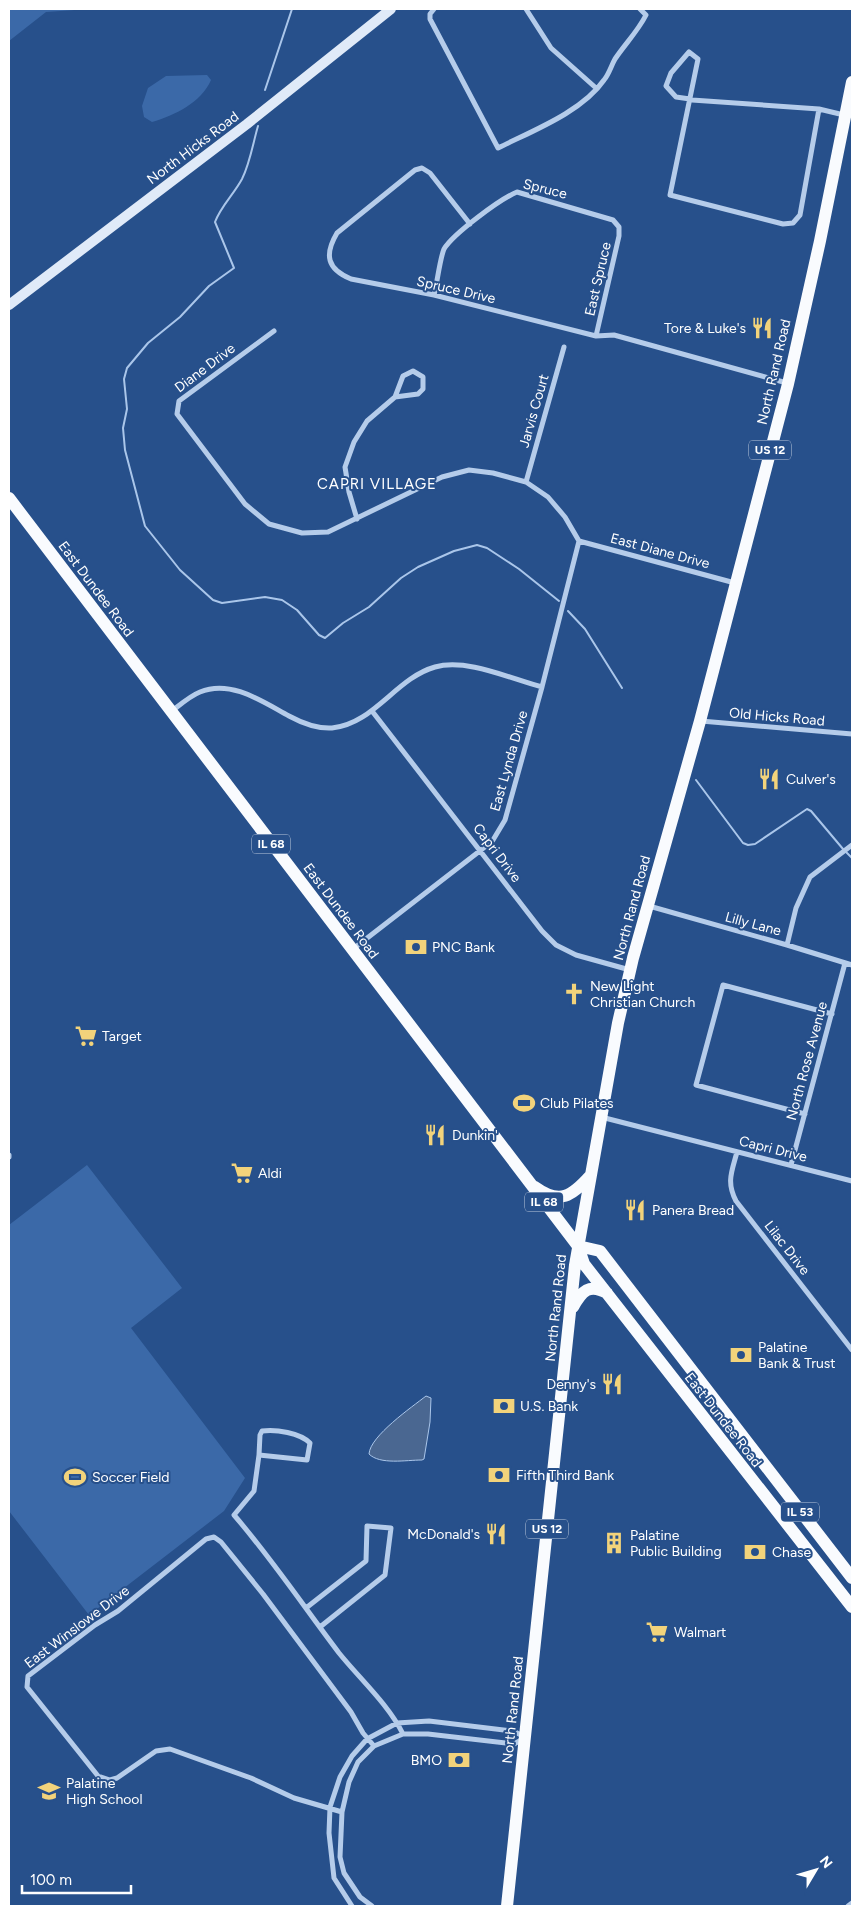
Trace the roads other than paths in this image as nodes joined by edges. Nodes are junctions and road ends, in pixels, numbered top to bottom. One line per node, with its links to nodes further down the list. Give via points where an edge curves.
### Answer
1 (391, 9): 13 (main road, North Hicks Road)
2 (434, 9): 6 (street, via 430,19 498,148 565,114)
3 (526, 9): 6 (street, via 551,48)
4 (640, 9): 6 (street, via 646,15 641,25)
5 (852, 82): 9 (main road, North Rand Road / US 12)
6 (596, 88)
7 (690, 100): 7 (street, via 676,97 666,86 671,73 689,52 698,59); 8 (street); 8 (street, via 670,195 783,224 793,223 800,215)
8 (819, 109): 9 (street)
9 (847, 116): 17 (main road, North Rand Road / US 12)
10 (470, 224): 11 (street, Spruce, via 505,197 517,192 613,220); 12 (street, via 444,250); 12 (street, Spruce Drive, via 430,172 422,168 415,170 337,233 332,242 329,254 338,274)
11 (619, 227): 15 (street, East Spruce)
12 (434, 295): 15 (street, Spruce Drive)
13 (9, 306)
14 (274, 331): 21 (street, Diane Drive, via 179,400 177,414 245,504 269,524 302,533 328,532)
15 (596, 336): 17 (street, Spruce Drive, via 614,335)
16 (564, 347): 19 (street, Jarvis Court)
17 (788, 384): 23 (main road, North Rand Road / US 12)
18 (395, 397): 18 (street, via 421,392 424,385 420,374 406,373); 21 (street, via 367,422 354,442 345,467)
19 (526, 482): 21 (street, via 469,470 442,477); 22 (street, via 548,497)
20 (9, 498): 25 (main road, East Dundee Road / IL 68)
21 (357, 519)
22 (579, 541): 23 (street, East Diane Drive); 24 (street, East Lynda Drive)
23 (735, 583): 27 (main road, North Rand Road / US 12)
24 (542, 688): 26 (street, via 466,665 436,667 416,676); 30 (street, East Lynda Drive, via 505,820 493,840)
25 (172, 711): 26 (street, via 201,692 217,689 234,690 256,698 313,727 349,724); 33 (main road, East Dundee Road / IL 68)
26 (372, 711): 30 (street, Capri Drive)
27 (700, 721): 28 (street, Old Hicks Road); 31 (main road, North Rand Road / US 12)
28 (852, 734)
29 (851, 846): 32 (street, via 810,877 796,908)
30 (481, 850): 33 (street, East Lynda Drive); 36 (street, Capri Drive, via 556,945 576,955)
31 (648, 906): 32 (street, Lilly Lane); 36 (main road, North Rand Road / US 12)
32 (786, 945): 34 (street, Lilly Lane)
33 (351, 950): 44 (main road, East Dundee Road / IL 68)
34 (845, 963): 35 (street, Lilly Lane); 37 (street, North Rose Avenue)
35 (852, 965)
36 (630, 970): 39 (main road, North Rand Road / US 12)
37 (832, 1014): 38 (street, North Rose Avenue); 38 (street, via 723,985 696,1085)
38 (805, 1114): 41 (street, North Rose Avenue)
39 (600, 1117): 40 (street, Capri Drive); 42 (main road, North Rand Road / US 12)
40 (737, 1152): 41 (street, Capri Drive); 48 (street, Lilac Drive, via 730,1178 736,1201)
41 (791, 1165): 43 (street, Capri Drive)
42 (590, 1176): 44 (main road, via 573,1193 564,1197 545,1194); 45 (main road, North Rand Road / US 12)
43 (852, 1181)
44 (529, 1183): 45 (main road, East Dundee Road / IL 68)
45 (578, 1246): 46 (main road, East Dundee Road / IL 53, via 584,1264); 47 (main road, North Rand Road / US 12); 50 (main road, East Dundee Road / IL 53, via 600,1251)
46 (607, 1294): 47 (main road, via 591,1288 579,1296); 52 (main road, East Dundee Road / IL 53)
47 (571, 1312): 56 (main road, North Rand Road / US 12)
48 (852, 1350)
49 (259, 1455): 49 (street, via 307,1460 310,1443 304,1437 262,1431); 51 (street, via 254,1491 234,1515)
50 (852, 1578)
51 (306, 1608): 53 (street); 53 (street, via 366,1561 368,1526 391,1528 385,1576)
52 (852, 1608)
53 (320, 1627): 54 (street)
54 (397, 1722): 55 (street); 56 (street, via 429,1721 513,1732); 57 (street)
55 (403, 1734): 56 (street, via 514,1744); 58 (street)
56 (526, 1738): 64 (main road, North Rand Road / US 12)
57 (367, 1739): 58 (street, East Winslowe Drive); 59 (street, via 340,1777); 59 (street, East Winslowe Drive, via 351,1712 263,1594 214,1537 206,1539 118,1611 28,1676 27,1687 98,1776 110,1780 117,1778 156,1751 170,1749 251,1778 294,1798)
58 (374, 1746): 60 (street, via 358,1762 348,1782)
59 (330, 1807): 60 (street, East Winslowe Drive); 62 (street, via 334,1878)
60 (342, 1812): 63 (street, via 340,1857 344,1873 360,1897)
61 (852, 1903): 65 (street)
62 (352, 1906)
63 (372, 1906)
64 (507, 1906)
65 (848, 1906)

